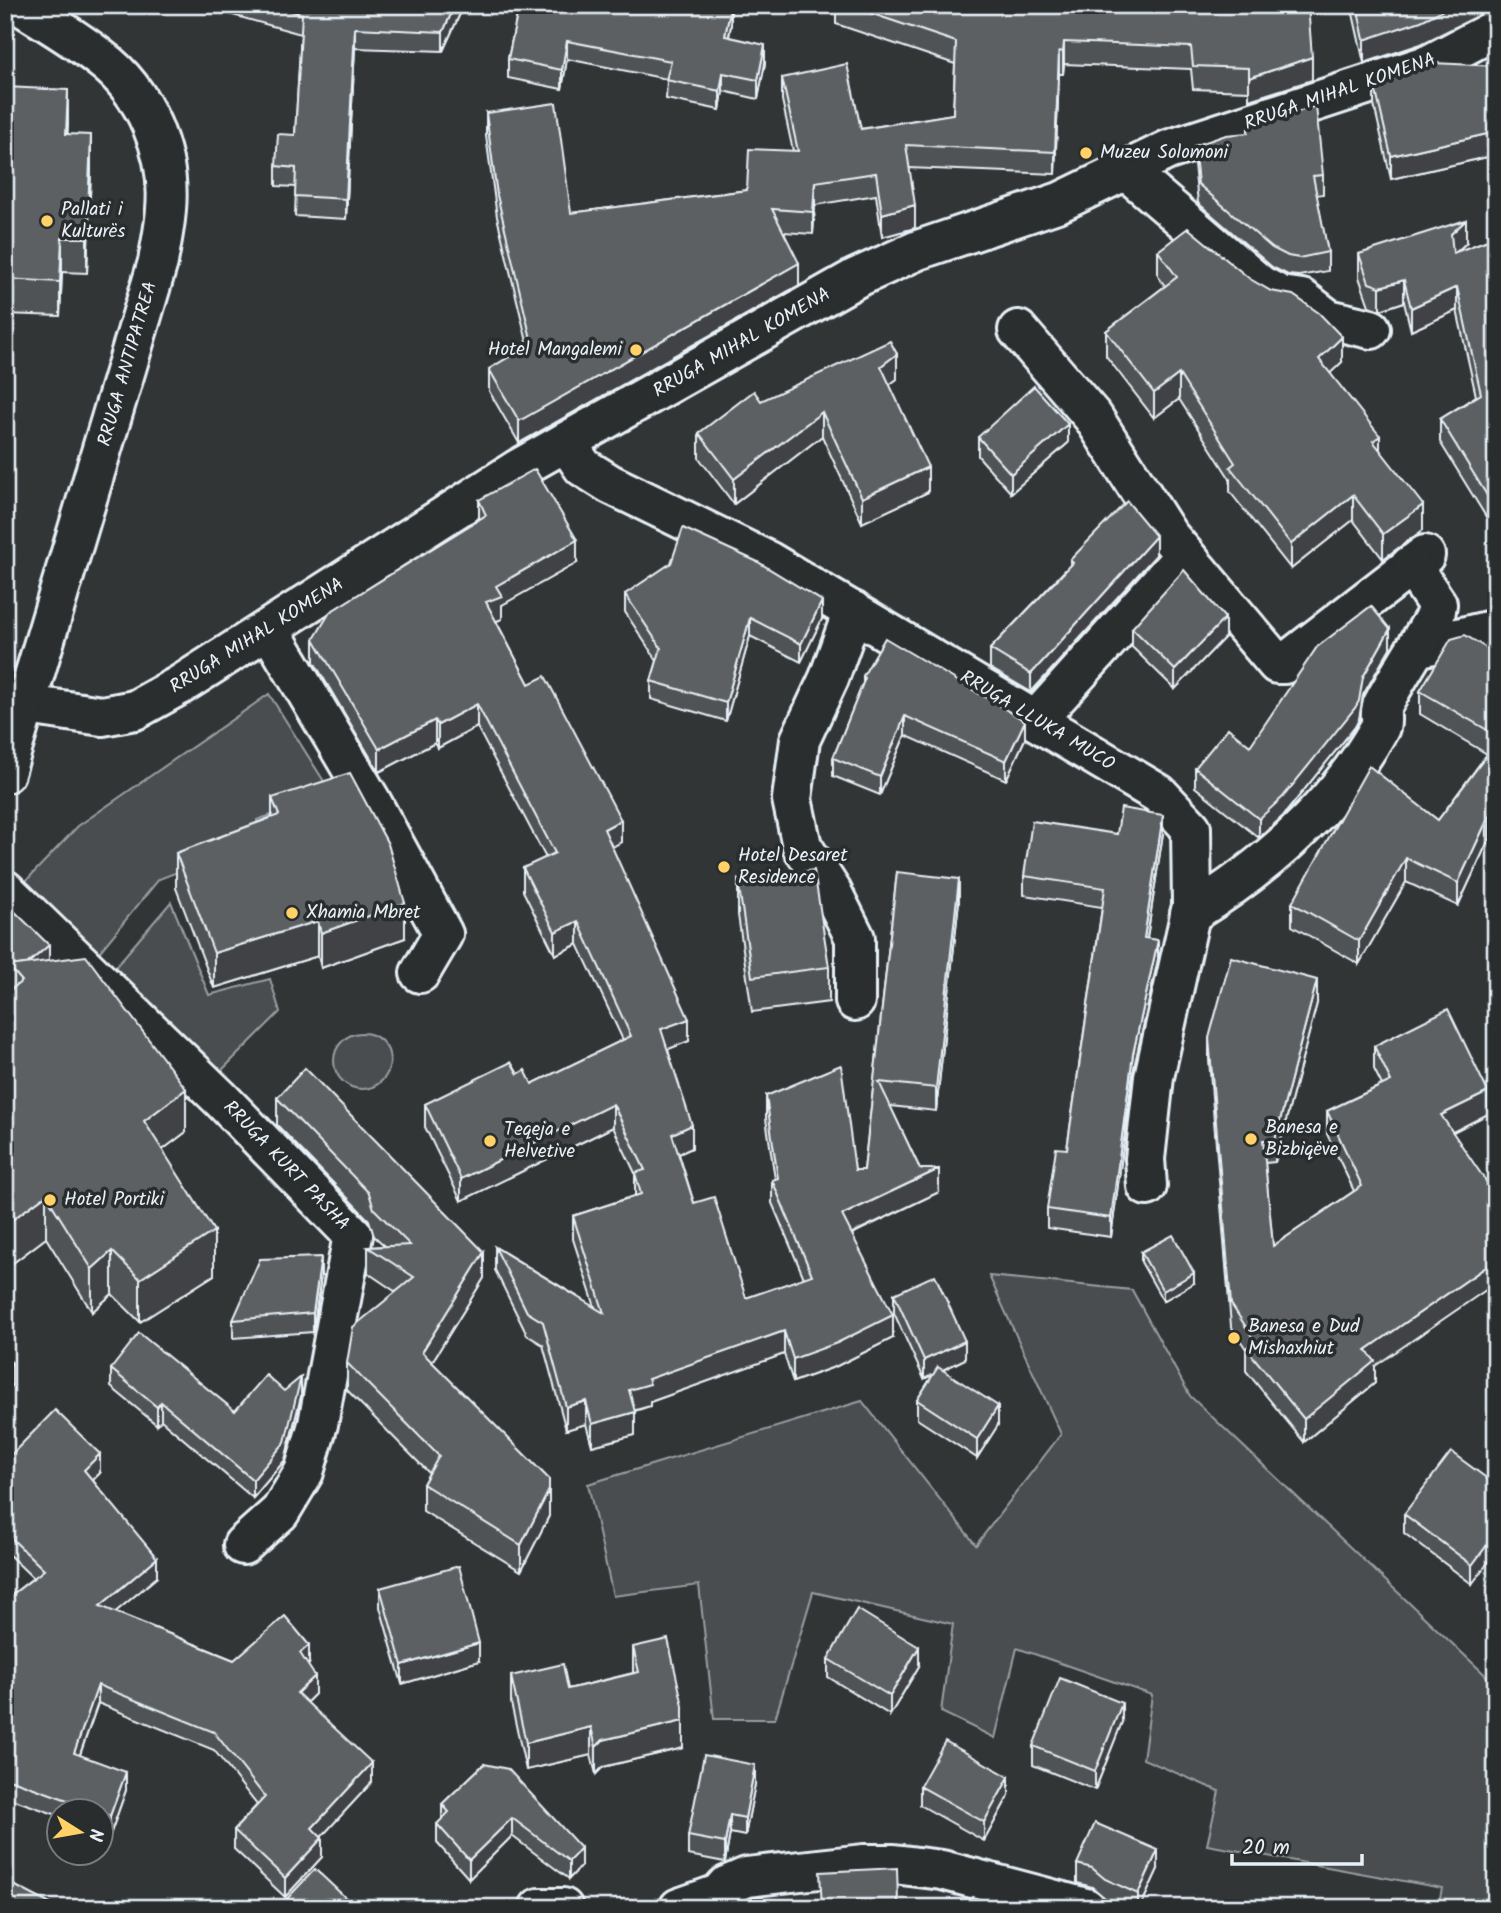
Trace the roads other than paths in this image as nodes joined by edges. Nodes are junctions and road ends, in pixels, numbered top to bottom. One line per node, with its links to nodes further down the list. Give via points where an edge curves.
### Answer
1 (20, 5): 14 (street, RRUGA ANTIPATREA, via 102,58 127,83 158,141 167,193 158,262)
2 (1496, 29): 3 (street, RRUGA MIHAL KOMENA)
3 (1430, 64): 4 (street); 5 (street, RRUGA MIHAL KOMENA, via 1168,150)
4 (1496, 67)
5 (1128, 172): 6 (street, via 1260,285 1281,296 1302,299 1328,319); 8 (street, RRUGA MIHAL KOMENA, via 1060,202 918,250 856,278)
6 (1371, 329)
7 (1018, 330): 9 (street, via 1093,417)
8 (566, 442): 10 (street, RRUGA LLUKA MUCO, via 583,467 610,484 768,561); 11 (street, RRUGA MIHAL KOMENA)
9 (1185, 555): 13 (street, via 1280,665 1418,560 1437,604 1435,617); 15 (street)
10 (853, 611): 15 (street, RRUGA LLUKA MUCO); 20 (street, via 800,740 792,799 802,846 855,938)
11 (269, 629): 14 (street, RRUGA MIHAL KOMENA, via 135,710 102,716); 19 (street, via 372,800 443,934)
12 (1496, 629): 13 (street)
13 (1416, 648): 18 (street, via 1381,707 1381,726 1339,792 1239,883)
14 (27, 705): 16 (street, RRUGA ANTIPATREA)
15 (1036, 720): 18 (street, RRUGA LLUKA MUCO, via 1159,794 1191,828)
16 (5, 773)
17 (5, 890): 22 (street, RRUGA KURT PASHA, via 221,1099 353,1235 318,1424 304,1472 280,1512)
18 (1190, 914): 21 (street, RRUGA LLUKA MUCO, via 1154,1077 1145,1159)
19 (420, 973)
20 (855, 1001)
21 (1147, 1186)
22 (243, 1545)
23 (721, 1901): 26 (street); 27 (street, via 726,1886 747,1877 894,1864 942,1870)
24 (539, 1908): 25 (street)
25 (564, 1908)
26 (679, 1908)
27 (1086, 1908)

